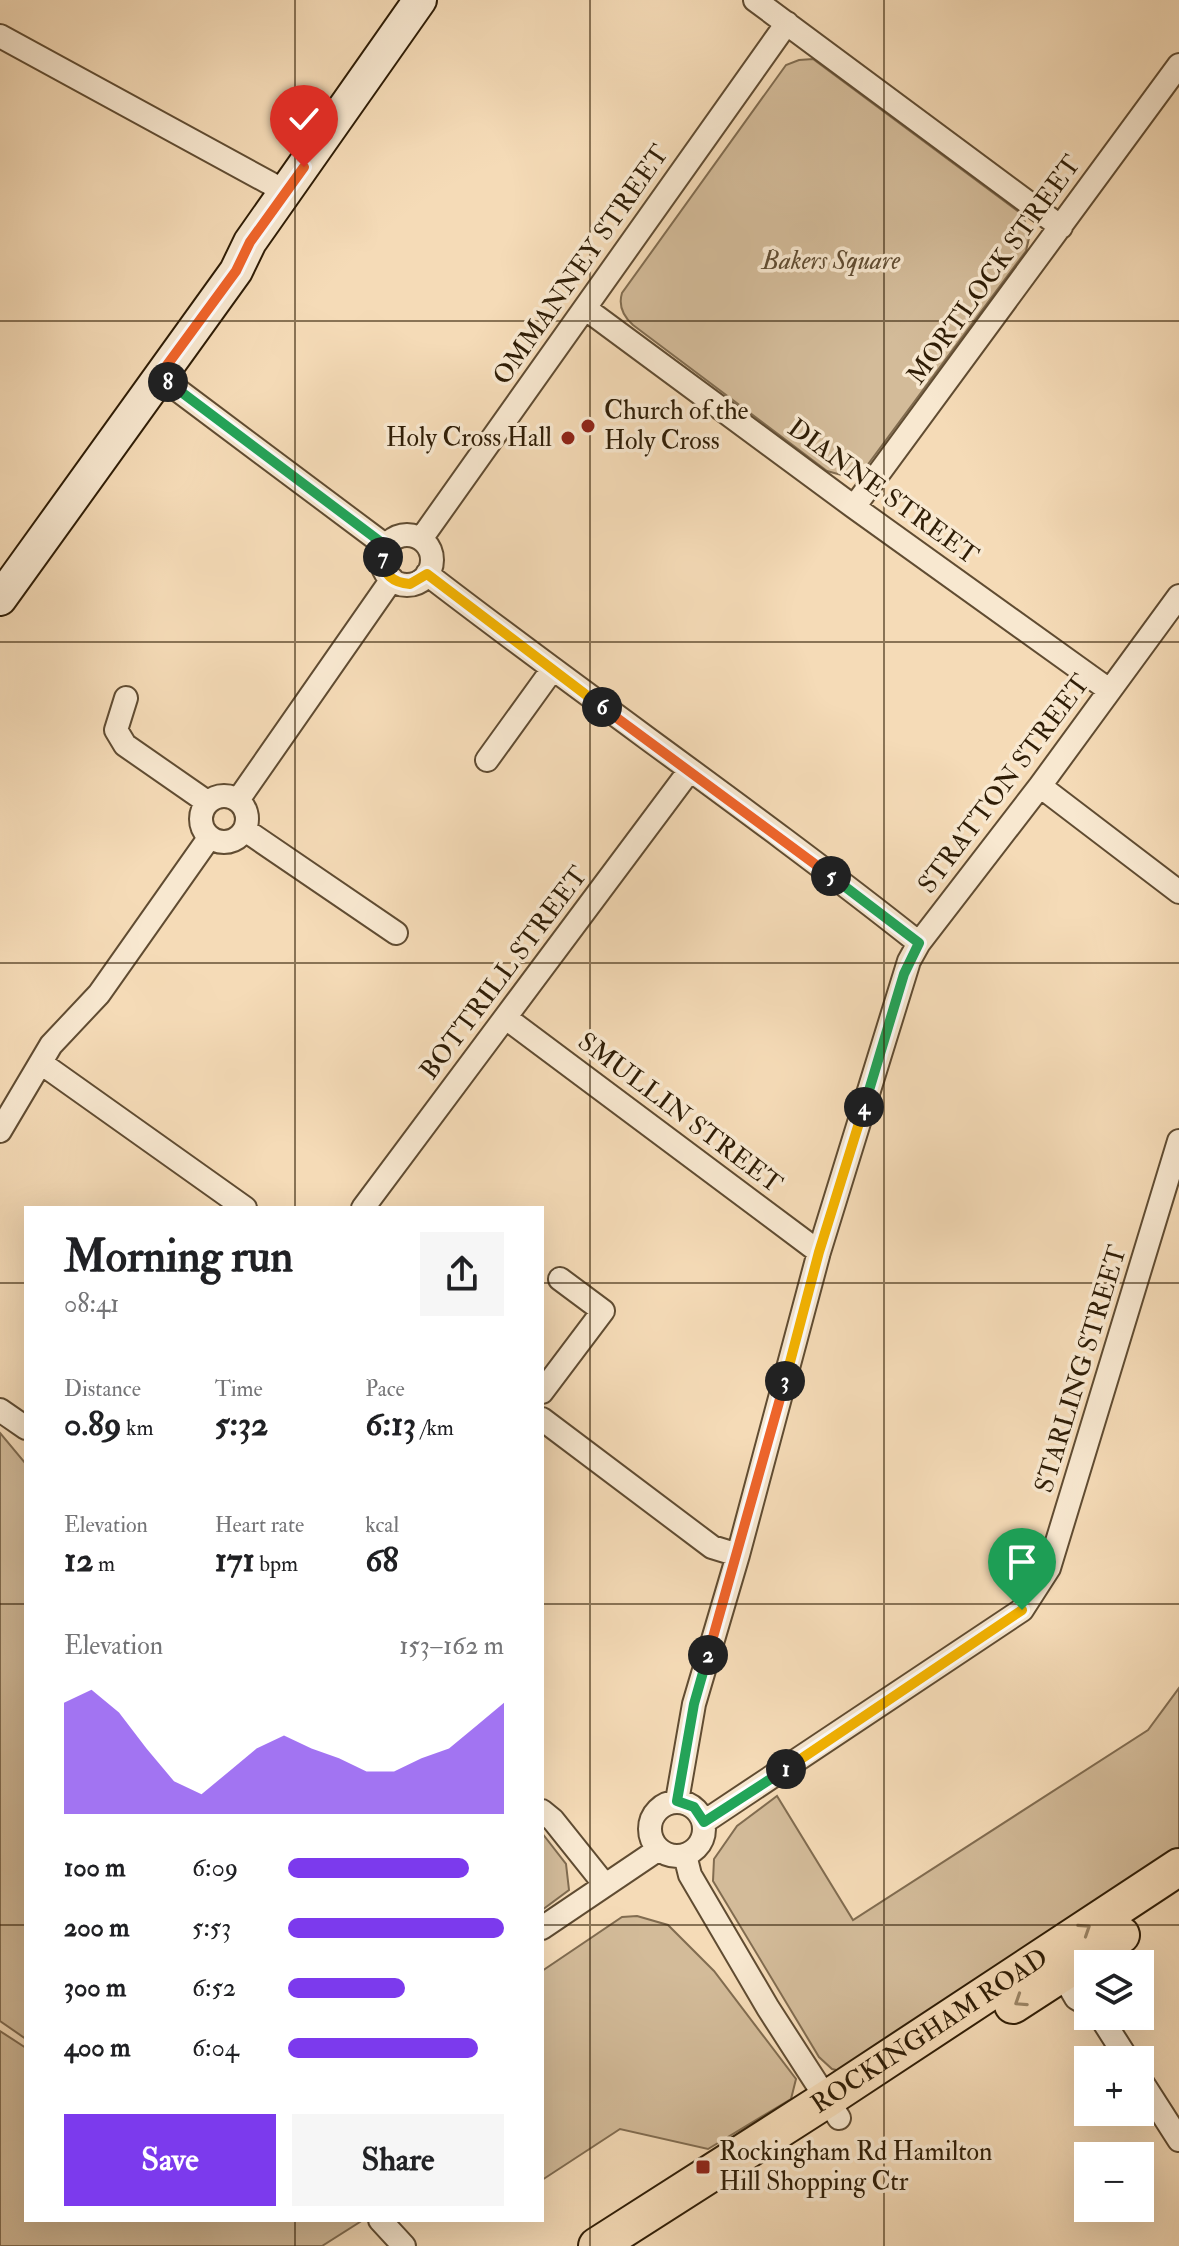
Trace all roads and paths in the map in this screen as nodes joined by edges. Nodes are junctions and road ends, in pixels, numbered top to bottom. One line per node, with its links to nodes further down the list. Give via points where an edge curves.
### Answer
1 (420, 0): 6 (street)
2 (755, 0): 3 (street)
3 (787, 23): 7 (street); 8 (street, OMMANNEY STREET)
4 (0, 36): 6 (street)
5 (1179, 65): 7 (street, MORTLOCK STREET)
6 (286, 192): 9 (street)
7 (1061, 227): 10 (street, MORTLOCK STREET)
8 (586, 309): 10 (street, DIANNE STREET); 11 (street, OMMANNEY STREET)
9 (159, 376): 12 (street); 16 (street)
10 (854, 507): 18 (street, DIANNE STREET)
11 (421, 539): 12 (street, via 402,535); 13 (street, via 431,555)
12 (386, 546): 14 (street, via 382,564)
13 (427, 574): 14 (street, via 410,584); 17 (street)
14 (392, 579): 23 (street)
15 (1179, 596): 18 (street, STRATTON STREET)
16 (0, 599)
17 (552, 670): 20 (street); 21 (street)
18 (1109, 690): 22 (street, STRATTON STREET)
19 (126, 698): 24 (street, via 116,730 125,745)
20 (487, 760)
21 (690, 770): 29 (street); 30 (street, BOTTRILL STREET)
22 (1040, 786): 27 (street); 29 (street, STRATTON STREET)
23 (238, 800): 24 (street, via 228,796); 25 (street, via 248,819)
24 (207, 802): 26 (street, via 201,814)
25 (245, 830): 26 (street, via 236,840 222,843); 28 (street)
26 (209, 838): 31 (street, via 99,994)
27 (1179, 892)
28 (396, 933)
29 (919, 943): 36 (street, STRATTON STREET, via 904,974)
30 (506, 1018): 35 (street, BOTTRILL STREET); 36 (street, SMULLIN STREET)
31 (41, 1063): 32 (street); 34 (street)
32 (2, 1122)
33 (1179, 1141): 45 (street, STARLING STREET, via 1049,1568 1022,1610)
34 (242, 1206)
35 (365, 1206)
36 (819, 1252): 42 (street, STRATTON STREET)
37 (560, 1279): 38 (street, via 603,1311)
38 (544, 1389)
39 (0, 1410): 41 (street)
40 (544, 1421): 42 (street, via 712,1547)
41 (24, 1427)
42 (738, 1555): 43 (street, STRATTON STREET, via 694,1704)
43 (677, 1801): 45 (street, via 694,1807); 46 (street, via 654,1815 650,1833)
44 (544, 1813): 49 (street)
45 (704, 1822): 47 (street, via 703,1838)
46 (659, 1849): 47 (street); 49 (street)
47 (685, 1855): 55 (street, via 690,1875)
48 (1179, 1867): 55 (main road, ROCKINGHAM ROAD, one-way to 48)
49 (605, 1885): 51 (street)
50 (1179, 1896): 52 (main road, ROCKINGHAM ROAD)
51 (544, 1927)
52 (1062, 1974): 53 (street); 55 (main road, ROCKINGHAM ROAD, one-way to 55)
53 (1074, 1995)
54 (1154, 2101): 56 (street)
55 (833, 2108): 59 (main road, ROCKINGHAM ROAD); 60 (main road, ROCKINGHAM ROAD)
56 (1179, 2140)
57 (382, 2222): 58 (street)
58 (404, 2246)
59 (597, 2246)
60 (644, 2246)

